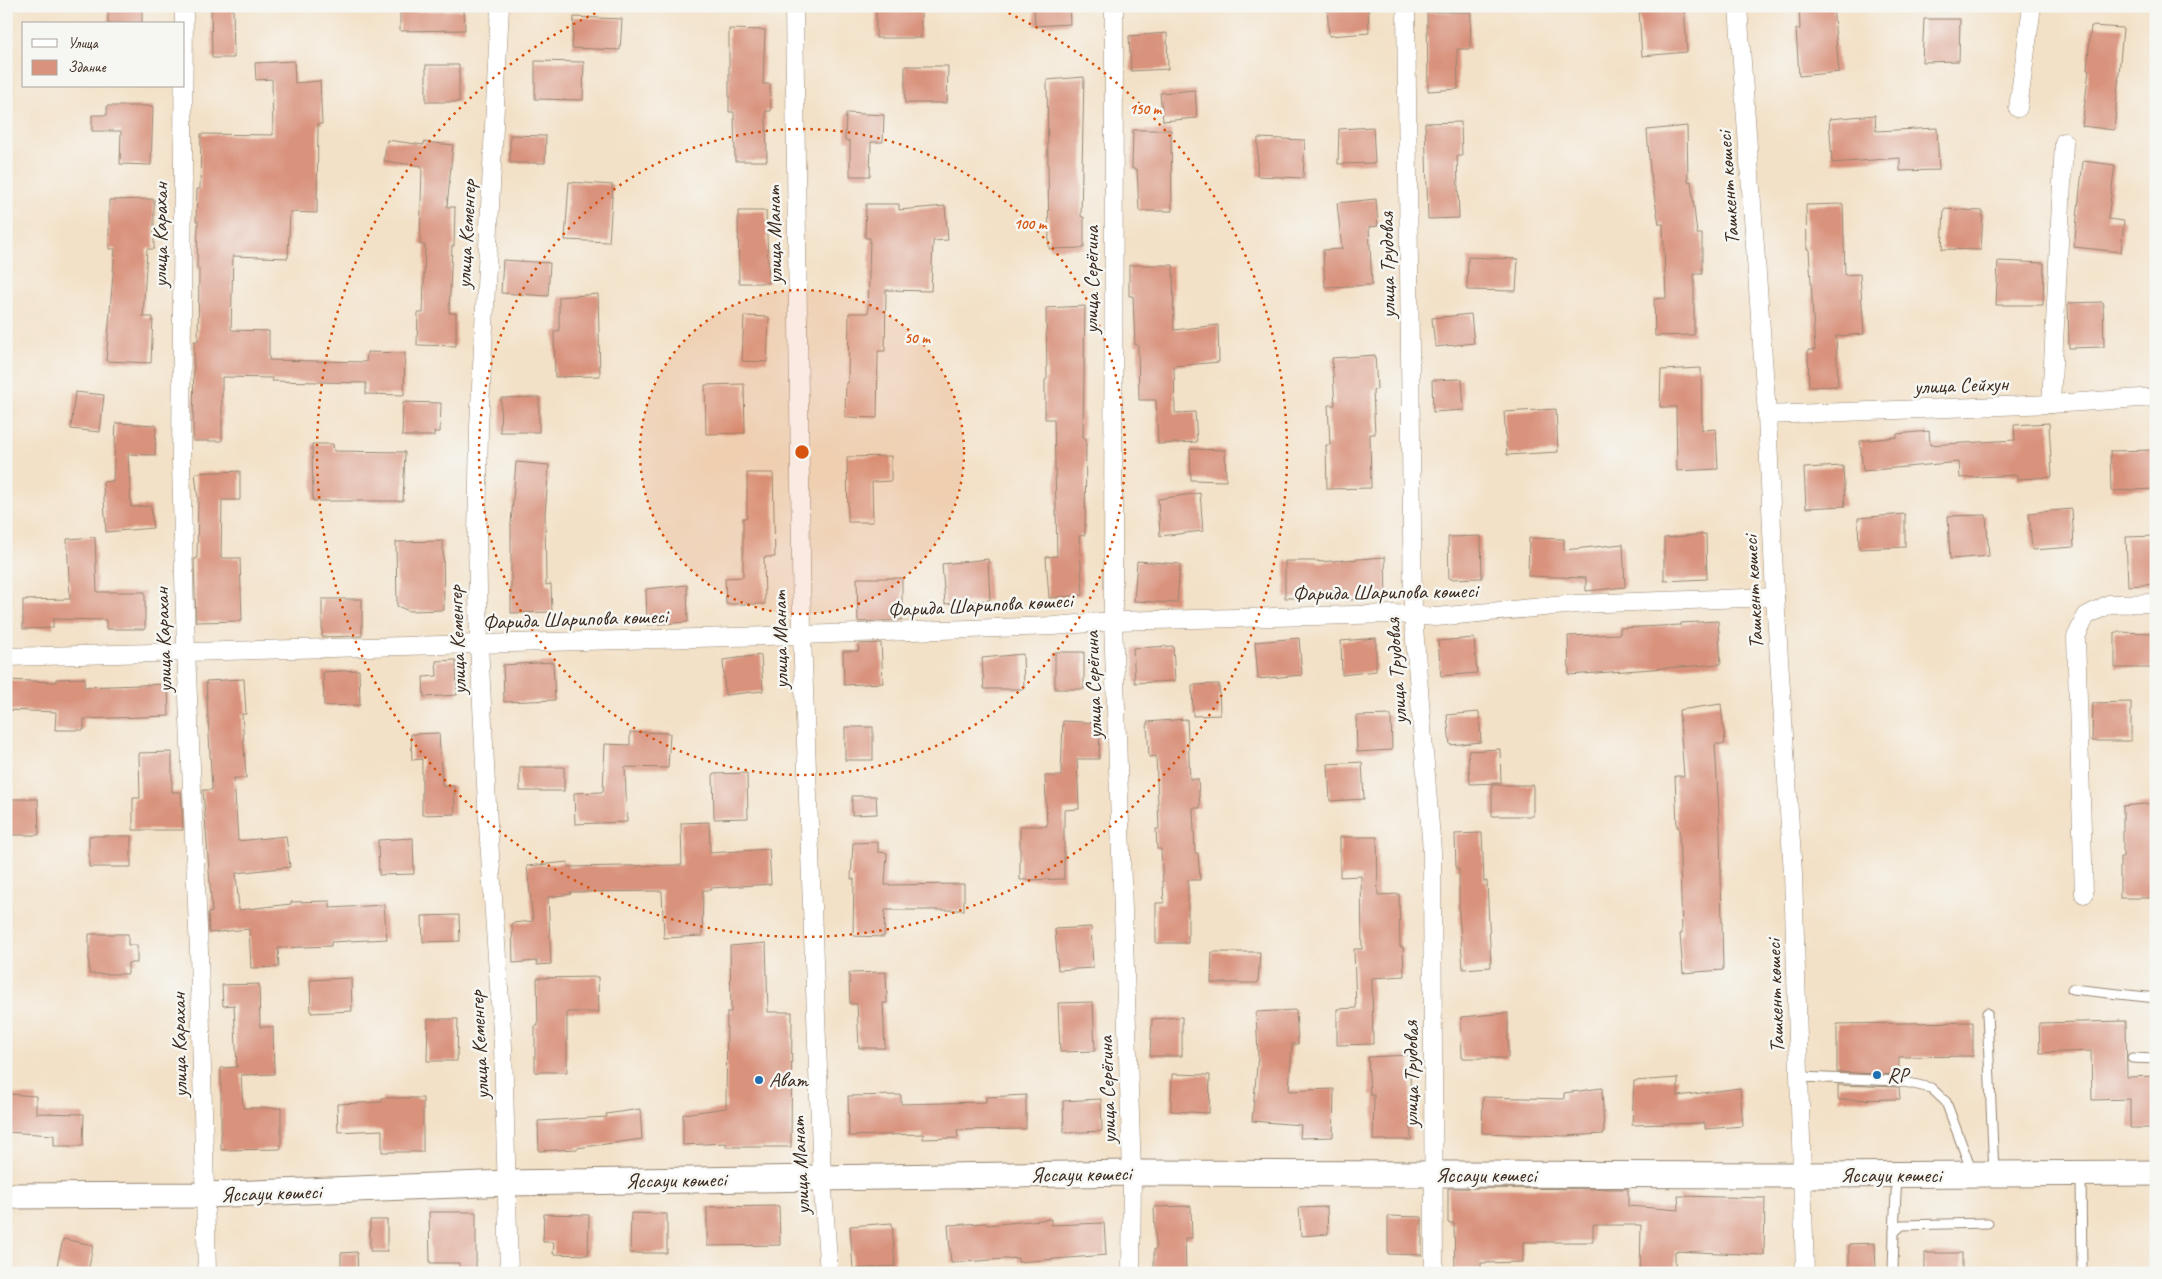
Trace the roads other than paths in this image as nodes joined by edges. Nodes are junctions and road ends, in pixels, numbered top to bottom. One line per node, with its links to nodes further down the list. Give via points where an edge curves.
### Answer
1 (184, 6): 8 (street, улица Карахан)
2 (500, 6): 20 (street, улица Кеменгер, via 479,427)
3 (794, 6): 19 (street, улица Манат)
4 (1114, 6): 18 (street, улица Серёгина)
5 (1406, 6): 17 (street, улица Трудовая)
6 (1738, 6): 14 (street, Ташкент көшесі)
7 (2032, 6): 10 (street)
8 (184, 22)
9 (183, 88): 21 (street, улица Карахан, via 181,462)
10 (2018, 108)
11 (2064, 142): 13 (street)
12 (2156, 397): 13 (street, улица Сейхун)
13 (2051, 404): 14 (street, улица Сейхун)
14 (1767, 415): 15 (street, Ташкент көшесі)
15 (1775, 597): 17 (street, Фарида Шарипова көшесі, via 1576,604 1436,617); 29 (street, Ташкент көшесі, via 1793,873)
16 (2156, 603): 23 (street, via 2109,604 2086,616 2076,637)
17 (1413, 615): 18 (street, Фарида Шарипова көшесі); 34 (street, улица Трудовая, via 1432,851)
18 (1114, 621): 19 (street, Фарида Шарипова көшесі); 31 (street, улица Серёгина)
19 (802, 635): 20 (street, Фарида Шарипова көшесі); 37 (street, улица Манат)
20 (479, 644): 21 (street, Фарида Шарипова көшесі); 38 (street, улица Кеменгер)
21 (186, 651): 22 (street, Фарида Шарипова көшесі); 39 (street, улица Карахан, via 200,951)
22 (6, 657)
23 (2084, 894)
24 (2072, 989): 25 (lane)
25 (2156, 998)
26 (1987, 1014): 32 (lane)
27 (2132, 1058): 28 (lane)
28 (2156, 1059)
29 (1800, 1077): 32 (lane, via 1900,1081 1931,1088 1946,1102); 35 (street, Ташкент көшесі)
30 (2156, 1173): 33 (main road, Яссауи көшесі)
31 (1132, 1174): 34 (main road, Яссауи көшесі); 37 (main road, Яссауи көшесі); 46 (street, улица Серёгина)
32 (1983, 1174): 33 (main road, Яссауи көшесі); 36 (main road, Яссауи көшесі)
33 (2081, 1174): 50 (lane)
34 (1434, 1175): 35 (main road, Яссауи көшесі); 47 (street, улица Трудовая)
35 (1803, 1175): 36 (main road, Яссауи көшесі); 48 (street, Ташкент көшесі)
36 (1897, 1175): 42 (lane)
37 (822, 1178): 38 (main road, Яссауи көшесі); 45 (street, улица Манат)
38 (508, 1183): 39 (main road, Яссауи көшесі); 44 (street, улица Кеменгер)
39 (205, 1195): 40 (main road, Яссауи көшесі); 43 (street, улица Карахан)
40 (6, 1196)
41 (1988, 1223): 42 (lane, via 1902,1225)
42 (1894, 1232): 49 (lane)
43 (207, 1273)
44 (510, 1273)
45 (829, 1273)
46 (1131, 1273)
47 (1434, 1273)
48 (1805, 1273)
49 (1893, 1273)
50 (2082, 1273)

